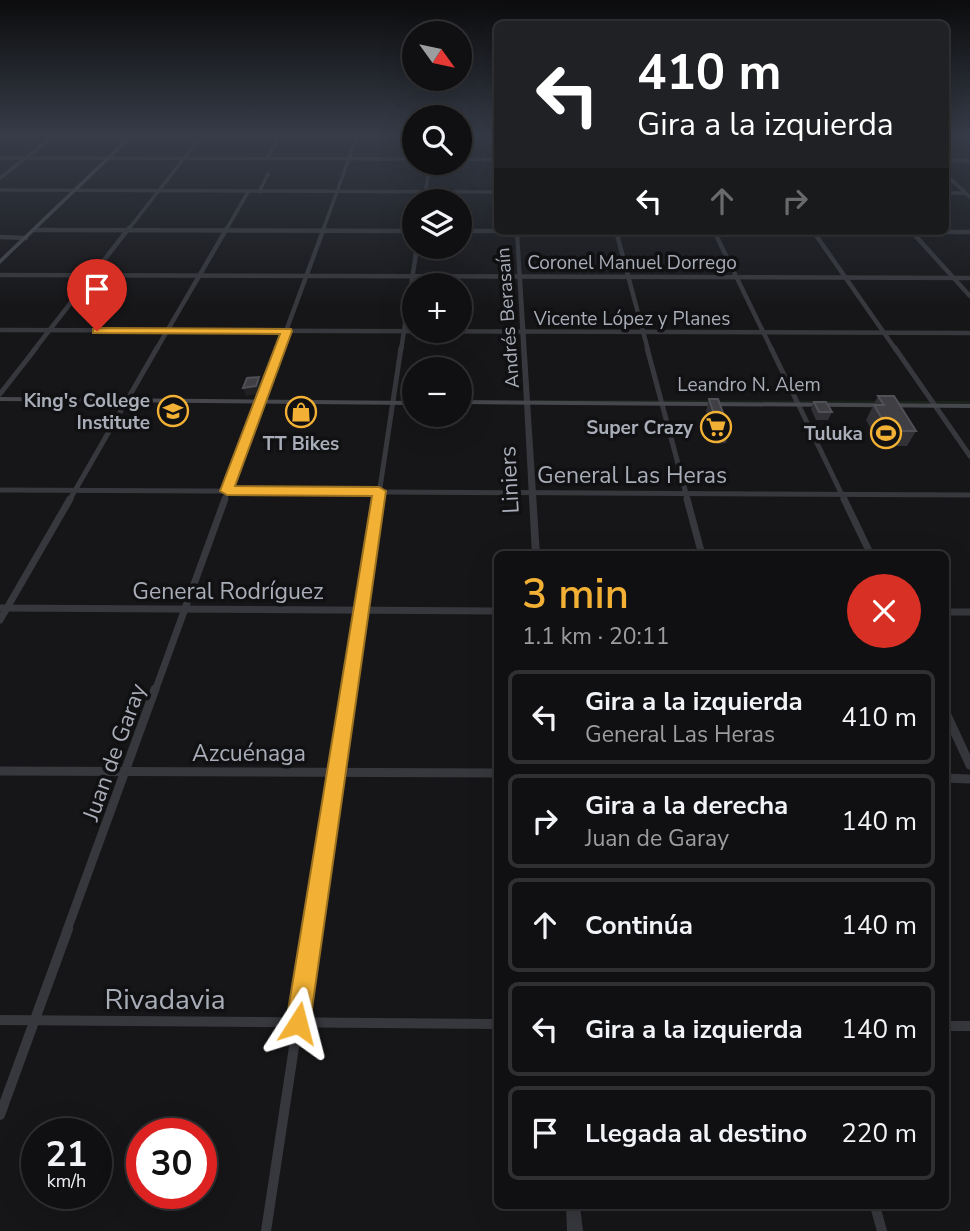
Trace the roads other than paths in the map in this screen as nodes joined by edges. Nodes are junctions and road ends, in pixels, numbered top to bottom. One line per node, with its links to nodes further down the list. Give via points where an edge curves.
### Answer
1 (74, 191): 14 (main road)
2 (112, 191): 6 (street)
3 (208, 191): 6 (street)
4 (248, 191): 16 (street)
5 (253, 191): 7 (street)
6 (158, 192): 15 (street)
7 (259, 192): 8 (street)
8 (337, 192): 9 (street); 17 (street, Juan de Garay)
9 (402, 192)
10 (472, 192): 11 (street)
11 (494, 192)
12 (949, 193): 13 (street)
13 (969, 195)
14 (34, 230): 15 (street); 29 (main road)
15 (128, 230): 16 (street); 32 (street)
16 (225, 230): 17 (street); 33 (street)
17 (322, 231): 18 (street); 34 (street, Juan de Garay)
18 (402, 231)
19 (472, 231): 20 (street)
20 (494, 231)
21 (949, 232): 22 (street)
22 (970, 232)
23 (517, 235): 37 (street, Andrés Berasaín)
24 (617, 235): 39 (street)
25 (716, 235): 38 (street)
26 (816, 235): 40 (street)
27 (915, 235): 41 (street)
28 (0, 237): 29 (street)
29 (26, 238): 30 (main road)
30 (0, 262)
31 (0, 275): 32 (street, Coronel Manuel Dorrego)
32 (94, 275): 33 (street, Coronel Manuel Dorrego); 45 (street)
33 (199, 276): 34 (street, Coronel Manuel Dorrego); 46 (street)
34 (306, 276): 35 (street, Coronel Manuel Dorrego); 47 (street, Juan de Garay)
35 (402, 276)
36 (472, 276): 37 (street, Coronel Manuel Dorrego)
37 (519, 276): 39 (street, Coronel Manuel Dorrego); 50 (street, Andrés Berasaín)
38 (737, 276): 39 (street, Coronel Manuel Dorrego); 40 (street, Coronel Manuel Dorrego); 52 (street)
39 (628, 277): 51 (street)
40 (846, 278): 41 (street, Coronel Manuel Dorrego); 53 (street)
41 (954, 278): 42 (street, Coronel Manuel Dorrego); 43 (street)
42 (970, 278)
43 (970, 296)
44 (0, 330): 45 (street, Vicente López y Planes)
45 (51, 331): 46 (street, Vicente López y Planes); 56 (street)
46 (167, 331): 47 (street, Vicente López y Planes); 58 (street)
47 (287, 331): 48 (street, Vicente López y Planes); 60 (street, Juan de Garay)
48 (402, 332)
49 (472, 332): 50 (street, Vicente López y Planes)
50 (523, 332): 51 (street, Vicente López y Planes); 64 (street, Andrés Berasaín)
51 (642, 332): 52 (street, Vicente López y Planes); 65 (street)
52 (764, 332): 53 (street, Vicente López y Planes); 66 (street)
53 (884, 333): 54 (street, Vicente López y Planes); 67 (street)
54 (970, 333)
55 (403, 343): 61 (street)
56 (0, 394)
57 (0, 399): 58 (main road)
58 (127, 401): 60 (main road); 71 (street)
59 (970, 401): 67 (main road, Leandro N. Alem)
60 (261, 402): 61 (main road); 72 (street, Juan de Garay)
61 (394, 402): 62 (main road); 73 (street)
62 (402, 402)
63 (472, 402): 64 (main road, Leandro N. Alem)
64 (528, 402): 65 (main road, Leandro N. Alem); 74 (street, Liniers)
65 (660, 402): 66 (main road, Leandro N. Alem); 75 (street)
66 (796, 402): 67 (main road, Leandro N. Alem); 76 (street)
67 (933, 403): 68 (main road, Leandro N. Alem); 69 (street)
68 (970, 406)
69 (970, 456)
70 (0, 490): 71 (street, General Las Heras)
71 (75, 490): 72 (street, General Las Heras); 81 (street)
72 (227, 491): 73 (street, General Las Heras); 83 (street, Juan de Garay)
73 (379, 491): 74 (street, General Las Heras); 82 (street)
74 (533, 492): 75 (street, General Las Heras); 78 (street, Liniers)
75 (686, 494): 76 (street, General Las Heras); 79 (street)
76 (841, 494): 77 (street, General Las Heras); 80 (street)
77 (970, 495)
78 (536, 551)
79 (701, 551)
80 (869, 551)
81 (4, 608): 83 (street, General Rodríguez); 87 (street)
82 (361, 610): 83 (street, General Rodríguez); 84 (street, General Rodríguez); 92 (street)
83 (186, 611): 91 (street, Juan de Garay)
84 (494, 611)
85 (949, 612): 86 (street)
86 (970, 612)
87 (0, 620)
88 (949, 719): 89 (street)
89 (970, 765)
90 (0, 771): 91 (street, Azcuénaga)
91 (127, 771): 92 (street, Azcuénaga); 97 (street, Juan de Garay)
92 (337, 773): 93 (street, Azcuénaga); 98 (street)
93 (494, 773)
94 (949, 778): 95 (street)
95 (970, 779)
96 (0, 1020): 97 (street, Rivadavia)
97 (35, 1021): 98 (street, Rivadavia); 102 (street, Juan de Garay)
98 (298, 1023): 99 (street, Rivadavia); 105 (street)
99 (494, 1024)
100 (949, 1026): 101 (street)
101 (970, 1026)
102 (0, 1115)
103 (573, 1209): 106 (street)
104 (876, 1209): 107 (street)
105 (266, 1231)
106 (575, 1231)
107 (882, 1231)

